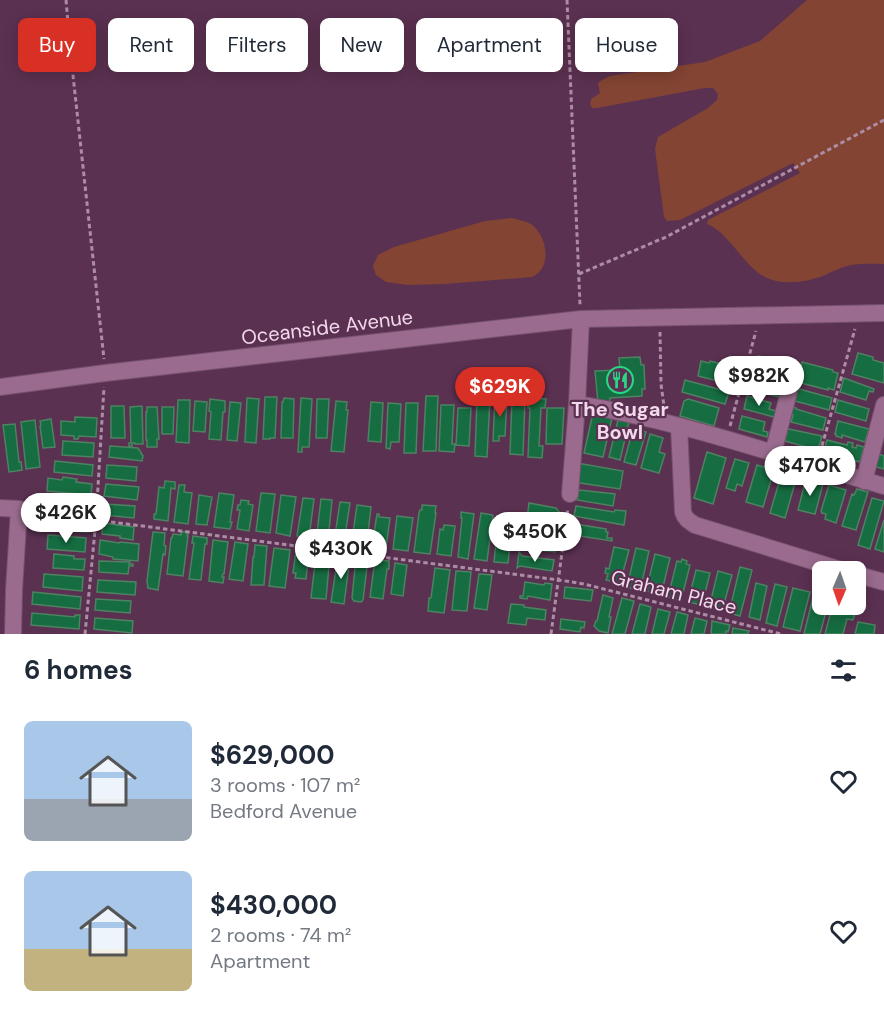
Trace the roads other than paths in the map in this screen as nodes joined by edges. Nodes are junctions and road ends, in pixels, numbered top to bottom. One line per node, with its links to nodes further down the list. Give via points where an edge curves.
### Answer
1 (884, 314): 2 (street, Oceanside Avenue)
2 (581, 319): 3 (street, Oceanside Avenue); 5 (street)
3 (0, 387)
4 (790, 388): 8 (street)
5 (577, 404): 7 (street); 11 (street)
6 (884, 405): 9 (street)
7 (673, 425): 8 (street); 13 (street, via 683,512 689,522)
8 (773, 453): 9 (street)
9 (864, 481): 10 (street)
10 (884, 486)
11 (570, 494)
12 (0, 508): 16 (street, via 19,509)
13 (812, 561)
14 (866, 577): 15 (street)
15 (884, 582)
16 (13, 634)

